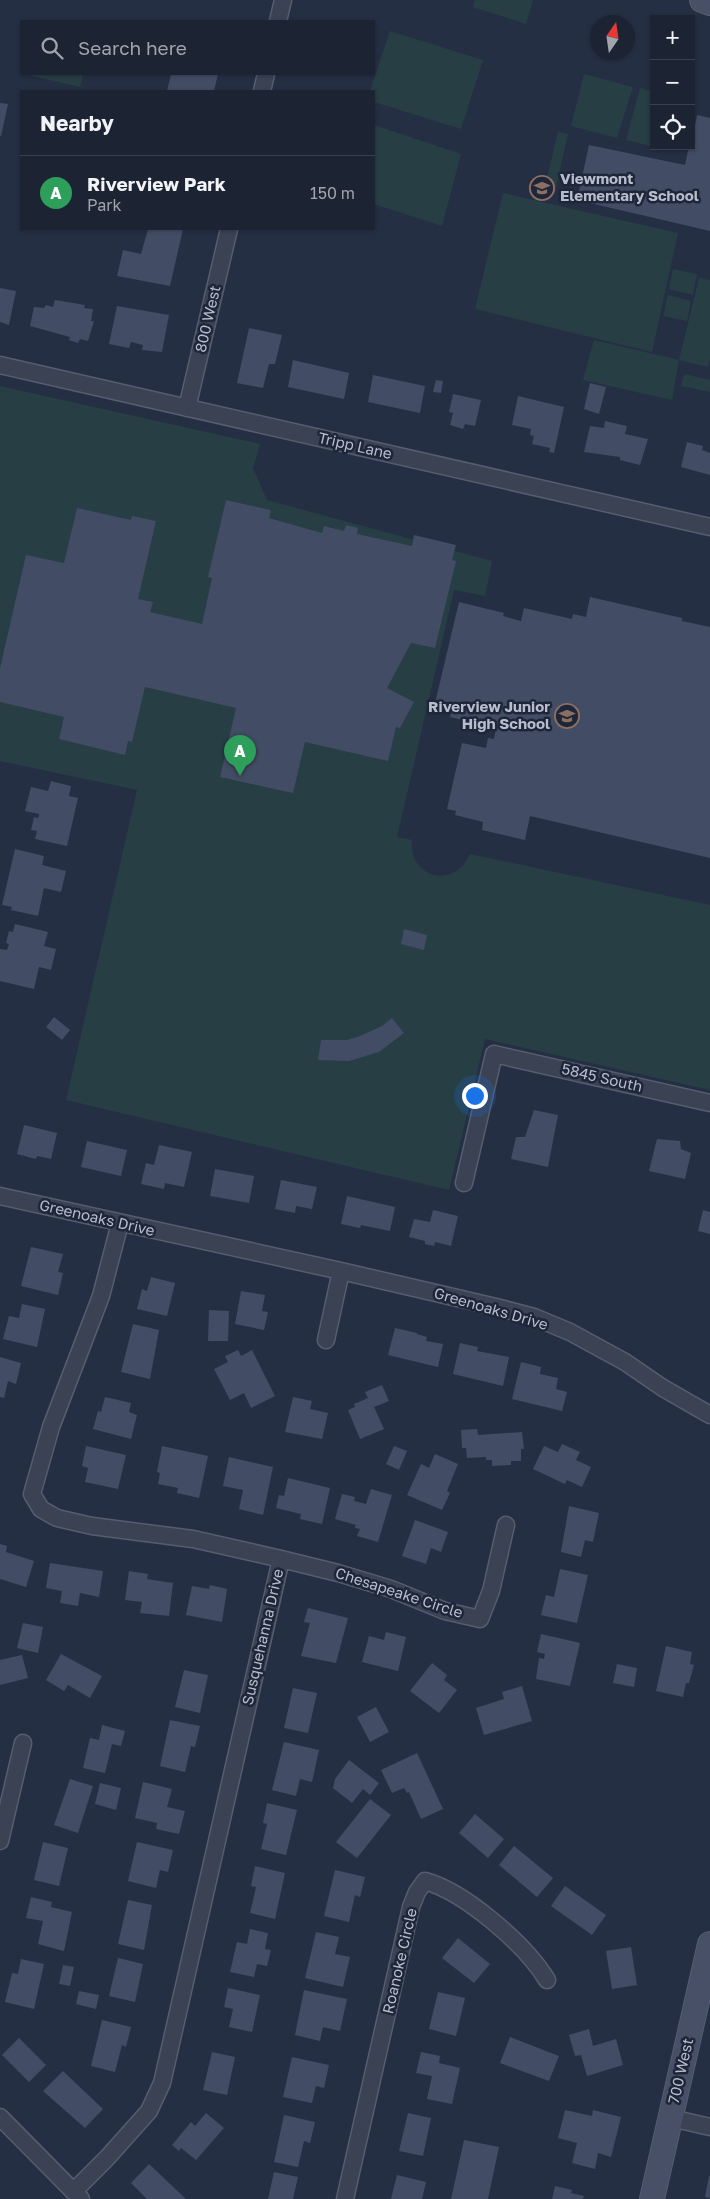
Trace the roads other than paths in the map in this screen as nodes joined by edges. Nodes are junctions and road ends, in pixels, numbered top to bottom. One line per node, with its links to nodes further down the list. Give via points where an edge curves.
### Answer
1 (283, 0): 4 (street)
2 (702, 0): 3 (main road)
3 (710, 3)
4 (278, 20)
5 (266, 75): 6 (street)
6 (262, 90)
7 (229, 230): 9 (street, 800 West)
8 (0, 365): 9 (street, Tripp Lane)
9 (187, 408): 10 (street, Tripp Lane)
10 (710, 527)
11 (710, 1103): 12 (street, 5845 South, via 494,1054)
12 (464, 1184)
13 (0, 1196): 14 (street, Greenoaks Drive)
14 (120, 1223): 15 (street, Greenoaks Drive); 19 (street, Susquehanna Drive, via 101,1296 51,1427 32,1494 41,1509 57,1518 92,1526 193,1539)
15 (341, 1271): 16 (street); 17 (street, Greenoaks Drive, via 534,1317 570,1332 625,1362)
16 (326, 1340)
17 (710, 1415)
18 (506, 1525): 19 (street, Chesapeake Circle, via 492,1591 480,1619 445,1610 391,1589)
19 (281, 1559): 27 (street, Susquehanna Drive, via 162,2083 149,2111)
20 (23, 1743): 21 (street)
21 (0, 1841)
22 (710, 1944): 25 (main road, 700 West)
23 (547, 1980): 28 (street, Roanoke Circle, via 523,1948 455,1892 425,1881 411,1907)
24 (0, 2117): 27 (street)
25 (671, 2118): 26 (street); 29 (main road, 700 West)
26 (710, 2127)
27 (78, 2195)
28 (345, 2199)
29 (652, 2199)

